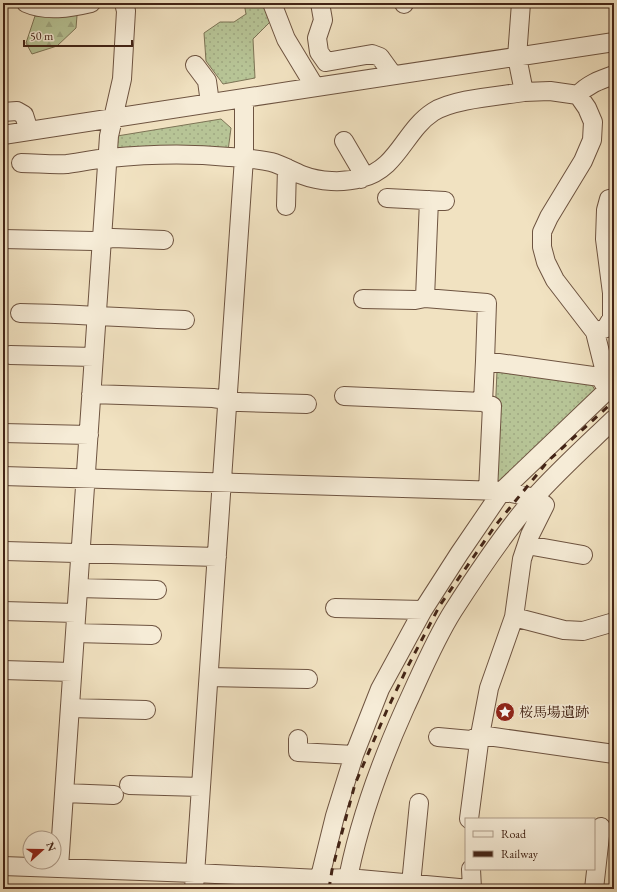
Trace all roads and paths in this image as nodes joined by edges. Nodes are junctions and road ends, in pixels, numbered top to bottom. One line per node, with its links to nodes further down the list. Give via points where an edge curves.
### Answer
1 (26, 3): 2 (street, via 54,8 77,7)
2 (90, 3)
3 (124, 3): 18 (street, via 126,11 122,79)
4 (272, 3): 12 (street, via 286,40)
5 (320, 3): 10 (street, via 323,20 317,38 319,52 326,62 372,54 380,57)
6 (521, 3): 8 (street)
7 (614, 42): 8 (street)
8 (517, 57): 10 (street); 13 (street)
9 (195, 65): 16 (street, via 207,81)
10 (393, 75): 12 (street)
11 (614, 75): 14 (street, via 594,82)
12 (315, 87): 15 (street)
13 (524, 92): 14 (street, via 550,91); 26 (street, via 448,105 434,112 424,119 388,164 375,174)
14 (578, 95): 38 (street, via 593,122 592,140 583,161 549,216 542,232 542,247 555,280)
15 (244, 98): 16 (street); 23 (street)
16 (210, 103): 18 (street)
17 (3, 112): 19 (street, via 17,111 24,115)
18 (114, 119): 19 (street); 22 (street, via 109,136)
19 (29, 131): 20 (street)
20 (3, 135)
21 (344, 141): 26 (street, via 361,170)
22 (108, 158): 23 (street, via 178,154); 24 (street, via 66,164); 31 (street)
23 (244, 158): 25 (street); 45 (street)
24 (21, 163)
25 (287, 168): 26 (street, via 304,176 324,180); 29 (street)
26 (361, 179)
27 (387, 198): 33 (street, via 437,201)
28 (614, 198): 38 (street, via 609,199 606,210 605,239 612,292 612,318 606,328)
29 (286, 206)
30 (3, 239): 31 (street)
31 (102, 240): 32 (street); 36 (street)
32 (164, 240)
33 (425, 298): 34 (street); 41 (street, via 487,303)
34 (363, 299)
35 (20, 313): 36 (street)
36 (97, 316): 37 (street); 40 (street)
37 (185, 320)
38 (595, 332): 42 (street)
39 (10, 355): 40 (street)
40 (94, 357): 43 (street)
41 (485, 361): 42 (street); 46 (street)
42 (607, 383): 54 (street)
43 (91, 394): 45 (street); 50 (street)
44 (344, 396): 46 (street)
45 (227, 400): 47 (street); 53 (street)
46 (483, 402): 54 (street, via 492,406)
47 (307, 404)
48 (614, 420): 55 (street)
49 (3, 433): 50 (street)
50 (89, 435): 52 (street)
51 (3, 476): 52 (street)
52 (86, 479): 53 (street); 58 (street)
53 (222, 482): 54 (street); 60 (street)
54 (495, 491): 55 (street); 64 (street)
55 (535, 498): 56 (street, via 545,505); 95 (street, via 503,537 453,612 422,671 392,736 366,805)
56 (527, 545): 59 (street); 67 (street, via 522,559)
57 (4, 551): 58 (street)
58 (80, 553): 60 (street); 61 (street)
59 (583, 555)
60 (217, 557): 73 (street)
61 (78, 588): 62 (street); 66 (street)
62 (157, 590)
63 (335, 608): 64 (street)
64 (423, 610): 81 (street, via 380,689)
65 (3, 611): 66 (street)
66 (76, 613): 69 (street)
67 (514, 617): 68 (street, via 564,630 583,630); 77 (street, via 489,688)
68 (614, 622)
69 (75, 633): 70 (street); 72 (street)
70 (152, 635)
71 (3, 670): 72 (street)
72 (72, 672): 75 (street)
73 (209, 676): 74 (street); 83 (street)
74 (308, 679)
75 (70, 708): 76 (street); 84 (street)
76 (146, 710)
77 (480, 735): 78 (street, via 471,740); 80 (street); 87 (street)
78 (438, 737)
79 (298, 739): 81 (street, via 298,752)
80 (614, 754)
81 (354, 755): 96 (street)
82 (129, 785): 83 (street)
83 (201, 787): 94 (street)
84 (64, 793): 85 (street); 89 (street)
85 (114, 795)
86 (419, 803): 97 (street)
87 (469, 818)
88 (600, 827): 99 (street)
89 (62, 830)
90 (3, 866): 91 (street)
91 (22, 866)
92 (62, 867): 94 (street)
93 (471, 870): 98 (street)
94 (195, 881): 96 (street)
95 (347, 883): 96 (street); 97 (street)
96 (318, 884)
97 (411, 884): 98 (street)
98 (471, 889)
99 (594, 889)

